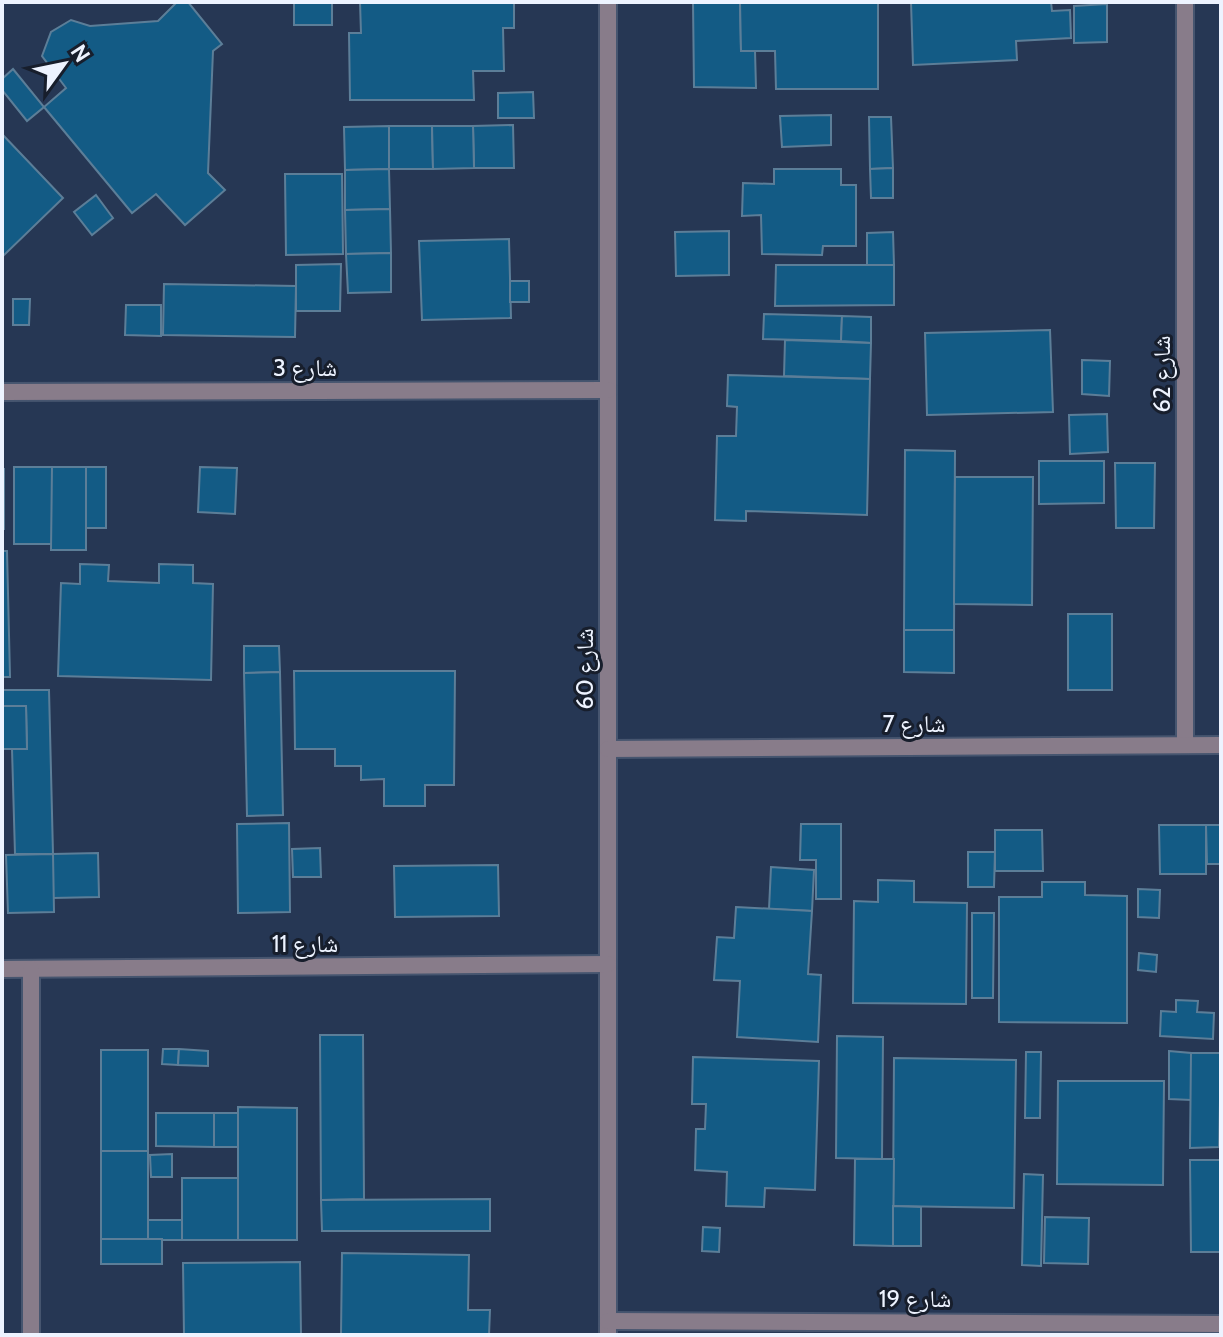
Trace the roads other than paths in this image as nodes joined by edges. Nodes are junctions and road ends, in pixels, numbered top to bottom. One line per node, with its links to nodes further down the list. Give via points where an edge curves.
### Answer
1 (608, 2): 3 (street, شارع 60)
2 (1185, 2): 5 (street, شارع 62)
3 (608, 390): 4 (street, شارع 3); 7 (street, شارع 60)
4 (2, 392)
5 (1185, 745): 6 (street, شارع 7); 7 (street, شارع 7)
6 (1221, 745)
7 (608, 749): 8 (street, شارع 60)
8 (608, 964): 10 (street, شارع 11); 12 (street, شارع 60)
9 (2, 969): 10 (street, شارع 11)
10 (31, 969): 13 (street)
11 (1221, 1324): 12 (street, شارع 19)
12 (608, 1328)
13 (31, 1335)

